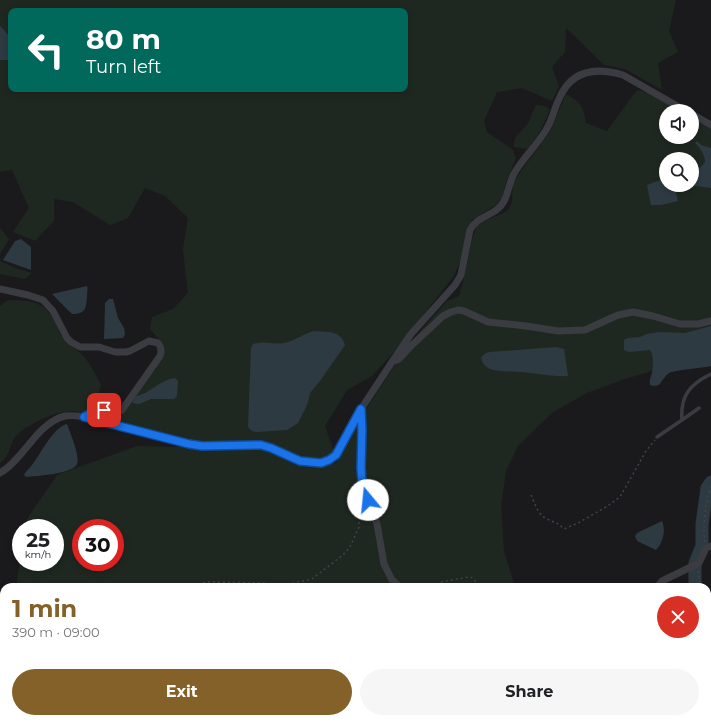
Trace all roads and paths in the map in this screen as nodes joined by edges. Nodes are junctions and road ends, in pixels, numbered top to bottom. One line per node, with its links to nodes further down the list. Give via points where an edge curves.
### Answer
1 (674, 104): 6 (street, via 623,75 594,71 575,77 560,97 547,129 515,172 498,210 473,224 461,275 456,285 411,334)
2 (699, 118): 3 (street)
3 (711, 125)
4 (0, 289): 10 (street, via 42,300 53,310 70,342 80,347 99,347 121,352 130,351 149,341 160,346 160,356 122,410 98,410)
5 (711, 320): 6 (street, via 698,324 680,324 633,312 618,315 585,330 558,331 488,322 458,310 443,316 399,359)
6 (392, 362): 9 (street)
7 (711, 374): 11 (lane, via 700,379 683,399)
8 (699, 408): 11 (lane)
9 (361, 409): 10 (street, via 336,455 321,463 300,461 261,445 189,444); 14 (street)
10 (84, 417): 13 (street, via 67,416 54,421)
11 (682, 420): 12 (lane)
12 (657, 437): 16 (path, via 646,451 620,497 578,523 564,529 558,523 541,515)
13 (0, 473)
14 (362, 482): 21 (path, via 359,492 359,527 350,547 312,580); 22 (street, via 377,524 384,564)
15 (711, 486): 17 (path, via 704,536)
16 (531, 495)
17 (709, 547): 18 (street)
18 (696, 565): 25 (street); 26 (path)
19 (203, 583): 20 (path)
20 (264, 583)
21 (296, 583)
22 (395, 583)
23 (439, 583): 24 (path, via 469,577)
24 (477, 583)
25 (660, 583)
26 (699, 583)

